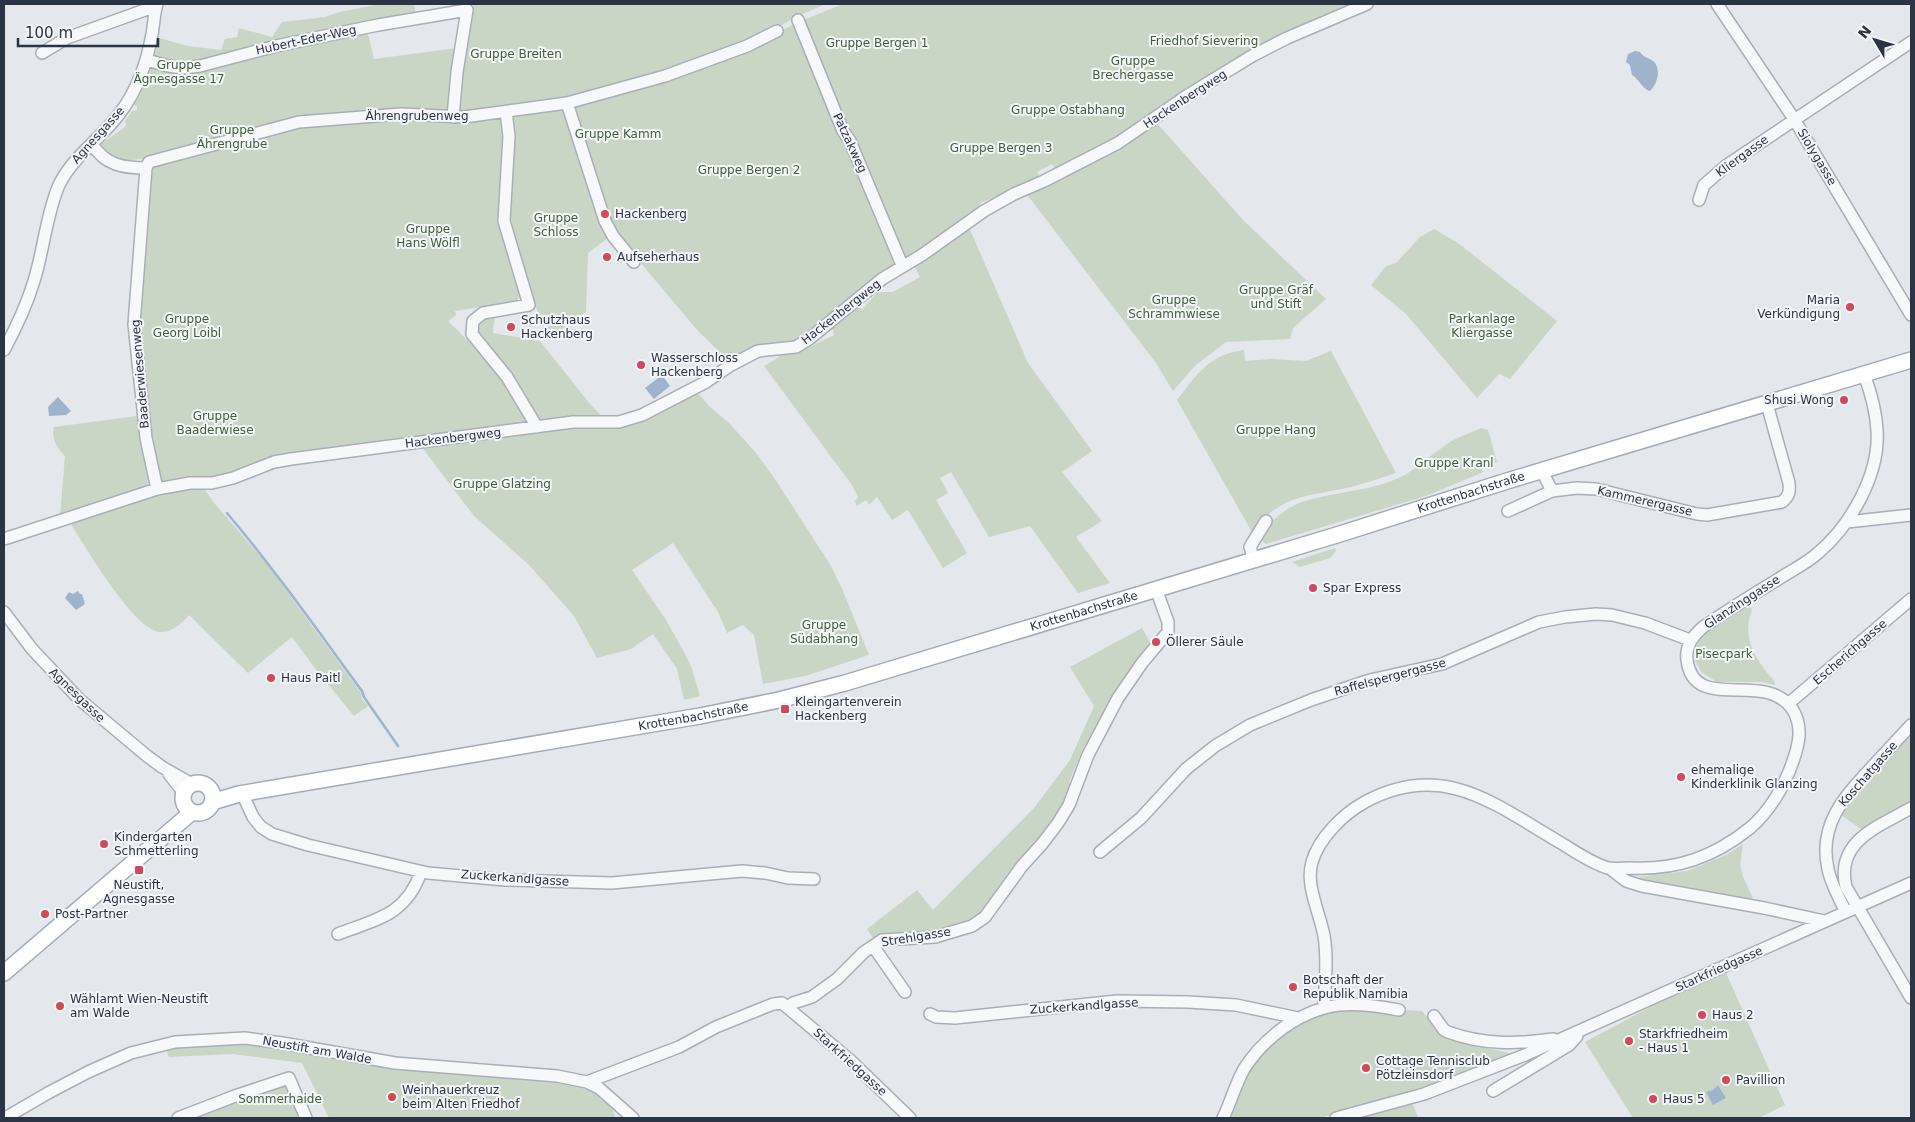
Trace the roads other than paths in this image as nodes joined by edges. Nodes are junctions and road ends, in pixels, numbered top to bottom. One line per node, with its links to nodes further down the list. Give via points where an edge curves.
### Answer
1 (1366, 4): 17 (street, Hackenbergweg, via 1252,56 1118,143 984,211 922,255)
2 (1717, 4): 12 (street, Siolygasse)
3 (157, 5): 7 (street, via 67,38); 8 (street, Agnesgasse)
4 (798, 20): 17 (street, Patzakweg)
5 (777, 31): 9 (street, Ährengrubenweg, via 748,46 666,76)
6 (1911, 42): 12 (street, Kliergasse)
7 (42, 54)
8 (147, 60): 11 (street, Hubert-Eder-Weg, via 183,68 200,66 284,44 467,10); 13 (street, Agnesgasse, via 129,100)
9 (567, 103): 10 (street, Ährengrubenweg); 16 (street, via 605,221)
10 (506, 112): 11 (street, Ährengrubenweg); 23 (street, via 509,136 504,221 529,305 483,313 473,321 472,334 507,377)
11 (453, 117): 14 (street, Ährengrubenweg, via 392,114 299,122 149,162)
12 (1794, 119): 15 (street, Kliergasse, via 1708,181); 18 (street, Siolygasse)
13 (92, 144): 14 (street, via 99,155 112,163); 19 (street, Agnesgasse, via 72,165 58,187 35,280)
14 (146, 168): 25 (street, Baaderwiesenweg, via 134,324 146,438)
15 (1699, 200)
16 (634, 262)
17 (902, 265): 23 (street, Hackenbergweg, via 796,347 758,351 642,415 619,422 573,422)
18 (1911, 314)
19 (4, 350)
20 (1911, 360): 21 (main road, Krottenbachstraße)
21 (1864, 374): 22 (main road, Krottenbachstraße); 30 (street, Glanzinggasse, via 1873,402 1876,445 1867,484)
22 (1766, 404): 24 (main road, Krottenbachstraße); 26 (street, Kammerergasse, via 1789,483 1790,492 1782,502 1707,515 1587,488)
23 (537, 427): 25 (street, Hackenbergweg, via 302,457 274,462 212,483)
24 (1542, 471): 26 (street); 32 (main road, Krottenbachstraße)
25 (157, 489): 31 (street, Hackenbergweg)
26 (1552, 491): 27 (street, Kammerergasse)
27 (1508, 511)
28 (1911, 515): 30 (street)
29 (1266, 521): 32 (street, via 1250,547)
30 (1847, 522): 36 (street, Glanzinggasse, via 1817,554 1703,627)
31 (4, 539)
32 (1254, 560): 33 (main road, Krottenbachstraße)
33 (1156, 589): 39 (main road, Krottenbachstraße, via 779,700); 52 (street, Strehlgasse, via 1168,622 1168,632 1118,698 1058,823 985,917 972,926 951,933 918,939 882,940)
34 (1911, 599): 37 (street, Escherichgasse)
35 (4, 612): 41 (street, Agnesgasse, via 32,649 79,699 162,767)
36 (1690, 640): 37 (street, via 1687,661 1693,675 1702,684 1716,690 1767,691); 43 (street, Raffelspergergasse, via 1645,623 1612,616 1565,617 1539,622 1442,664 1370,680 1310,700 1250,725 1215,746 1186,769 1141,818)
37 (1788, 704): 44 (street, via 1799,726 1796,753 1777,795 1752,826 1728,845 1689,863 1656,869)
38 (1911, 725): 49 (street, Koschatgasse, via 1834,813 1827,838 1826,859 1830,879)
39 (241, 793): 40 (main road, Krottenbachstraße); 45 (street, Zuckerkandlgasse, via 253,818 272,834)
40 (211, 796): 41 (main road, Krottenbachstraße, via 203,784); 41 (main road, via 209,807 204,811)
41 (188, 799): 53 (main road, via 169,833)
42 (1911, 808): 48 (street, via 1862,837 1849,851 1844,877)
43 (1100, 852)
44 (1608, 868): 50 (street, via 1626,881 1642,886); 57 (street, via 1483,798 1457,788 1408,785 1382,792 1343,817 1323,840 1312,862 1311,887 1325,938)
45 (421, 872): 46 (street, Zuckerkandlgasse, via 505,880 612,883 742,871); 51 (street, via 416,886 401,906)
46 (814, 880)
47 (1911, 883): 48 (street, Starkfriedgasse)
48 (1857, 906): 49 (street, Starkfriedgasse); 55 (street)
49 (1846, 912): 50 (street, Starkfriedgasse)
50 (1824, 921): 62 (street, Starkfriedgasse)
51 (338, 934)
52 (873, 946): 54 (street); 56 (street, Strehlgasse, via 812,997)
53 (4, 974)
54 (905, 992)
55 (1911, 998)
56 (787, 1007): 63 (street, Strehlgasse, via 782,1003 773,1004 716,1027 679,1047); 69 (street, Starkfriedgasse)
57 (1324, 1007): 58 (street, via 1361,1004); 61 (street)
58 (1399, 1010)
59 (930, 1014): 61 (street, Zuckerkandlgasse, via 955,1018 1126,1002 1188,1002 1236,1005)
60 (1434, 1016): 62 (street, Starkfriedgasse, via 1444,1030 1483,1042 1521,1043)
61 (1298, 1018): 70 (street, via 1270,1038 1254,1055 1238,1081)
62 (1582, 1031): 64 (street, Starkfriedgasse, via 1569,1045); 71 (street, Starkfriedgasse, via 1424,1094)
63 (587, 1082): 65 (street, Neustift am Walde, via 557,1076 395,1063 245,1038 197,1040 162,1044 131,1054 88,1072); 68 (street, Neustift am Walde, via 599,1088)
64 (1493, 1092)
65 (5, 1118)
66 (178, 1118): 67 (street, via 289,1078)
67 (306, 1118)
68 (633, 1118)
69 (910, 1118)
70 (1223, 1118)
71 (1336, 1118)

